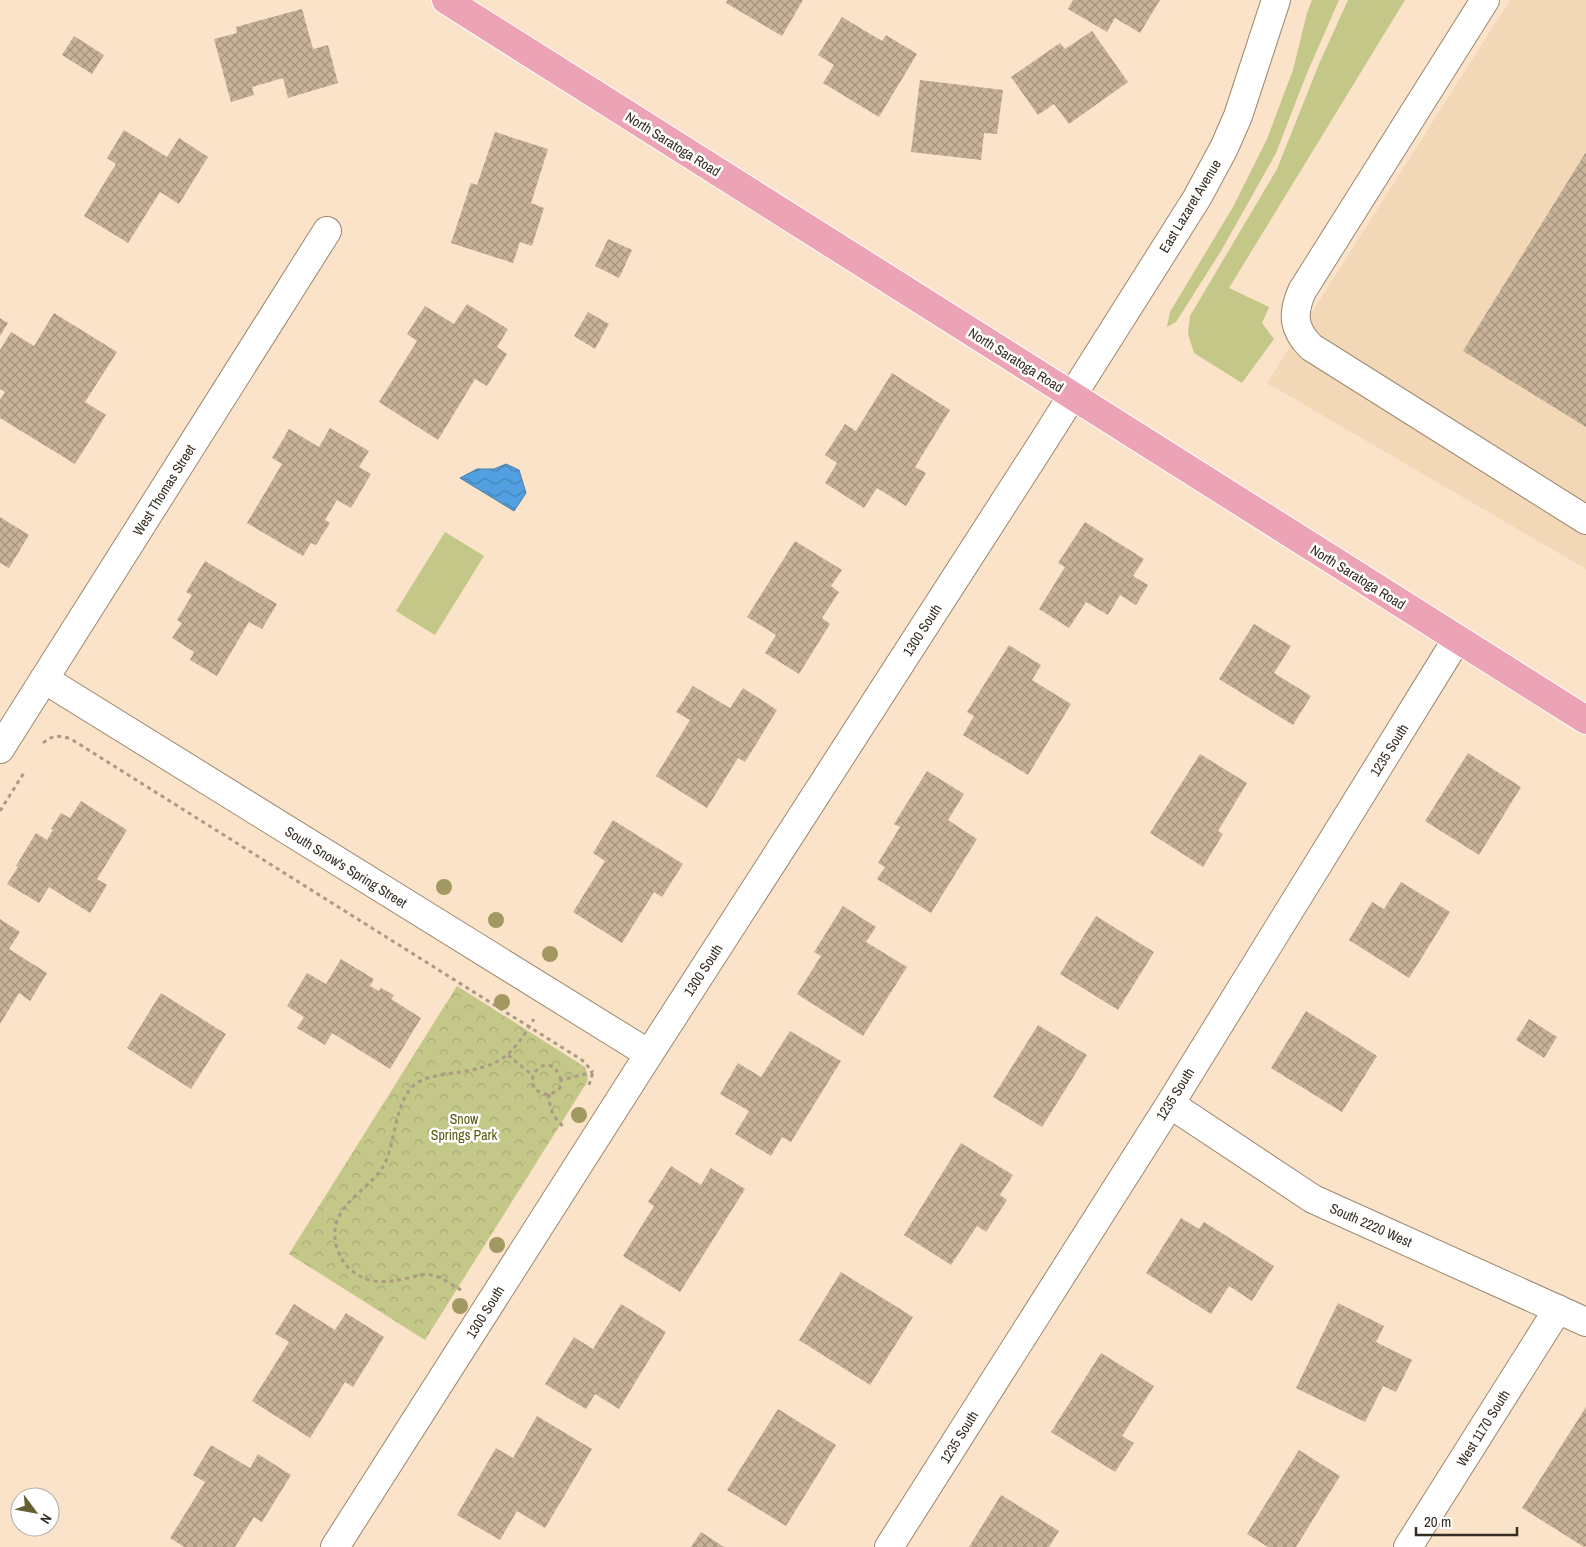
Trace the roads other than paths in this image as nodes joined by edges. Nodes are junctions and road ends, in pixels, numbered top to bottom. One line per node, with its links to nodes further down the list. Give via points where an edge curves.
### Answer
1 (446, 0): 5 (main road, North Saratoga Road)
2 (1276, 0): 5 (street, East Lazaret Avenue, via 1238,116 1224,148 1192,206)
3 (1485, 0): 6 (street, via 1302,291 1296,304 1295,319 1298,330 1311,347)
4 (327, 232): 8 (street, West Thomas Street)
5 (1073, 396): 7 (main road, North Saratoga Road); 11 (street, 1300 South)
6 (1586, 520)
7 (1457, 639): 9 (main road, North Saratoga Road); 12 (street, 1235 South)
8 (44, 680): 10 (street, West Thomas Street); 11 (street, South Snow's Spring Street)
9 (1586, 720)
10 (0, 749)
11 (649, 1054): 15 (street, 1300 South)
12 (1170, 1104): 13 (street, South 2220 West, via 1313,1199); 16 (street, 1235 South)
13 (1558, 1309): 14 (street, South 2220 West); 17 (street, West 1170 South)
14 (1586, 1322)
15 (335, 1547)
16 (889, 1547)
17 (1408, 1547)

